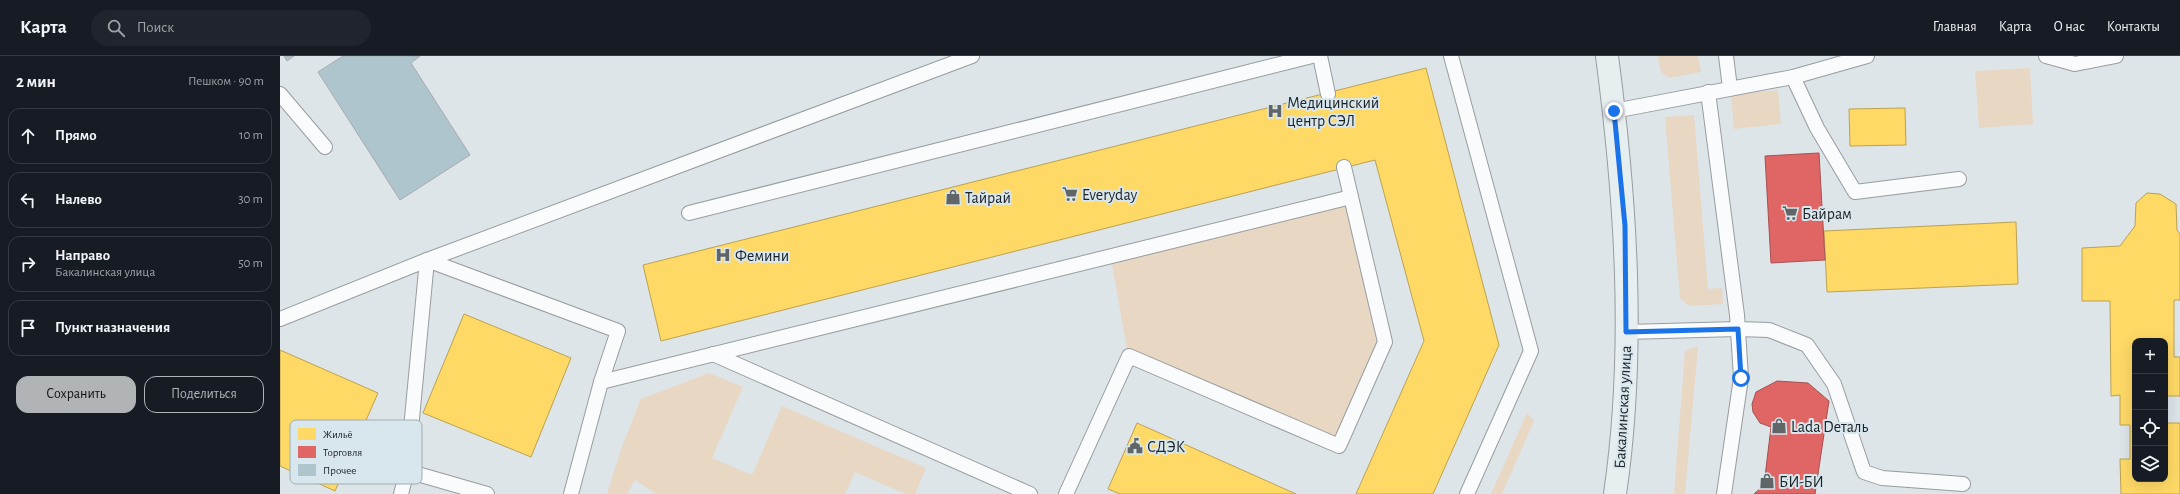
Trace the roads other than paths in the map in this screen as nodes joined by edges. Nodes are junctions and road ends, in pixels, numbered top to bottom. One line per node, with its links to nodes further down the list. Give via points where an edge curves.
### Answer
1 (972, 56): 21 (lane)
2 (1312, 56): 20 (lane)
3 (1320, 56): 14 (lane)
4 (1451, 56): 36 (lane, via 1531,351)
5 (1607, 56): 15 (main road, Бакалинская улица)
6 (1726, 56): 11 (lane)
7 (1867, 56): 10 (lane)
8 (2046, 56): 9 (lane, via 2075,64)
9 (2116, 56)
10 (1793, 77): 11 (lane); 18 (lane, via 1817,128 1856,192)
11 (1730, 88): 12 (lane)
12 (1708, 92): 15 (lane); 23 (lane)
13 (280, 94): 16 (lane)
14 (1328, 94)
15 (1614, 111): 24 (main road, Бакалинская улица, via 1625,226)
16 (325, 147)
17 (1344, 167): 19 (lane)
18 (1959, 179)
19 (1351, 197): 25 (lane); 35 (lane, via 1385,342 1339,446 1129,356)
20 (689, 213)
21 (427, 260): 22 (lane); 26 (lane, via 618,331); 27 (lane)
22 (280, 319)
23 (1738, 329): 24 (lane); 30 (lane, via 1769,330 1807,345 1834,384 1864,472 1882,478); 38 (lane, via 1741,378)
24 (1626, 332): 37 (main road, Бакалинская улица, via 1621,454)
25 (713, 354): 26 (lane); 34 (lane)
26 (601, 382): 33 (lane)
27 (412, 420)
28 (422, 475): 32 (lane)
29 (404, 484): 31 (lane)
30 (1963, 484)
31 (401, 494)
32 (487, 494)
33 (572, 494)
34 (1030, 494)
35 (1066, 494)
36 (1467, 494)
37 (1615, 494)
38 (1724, 494)

